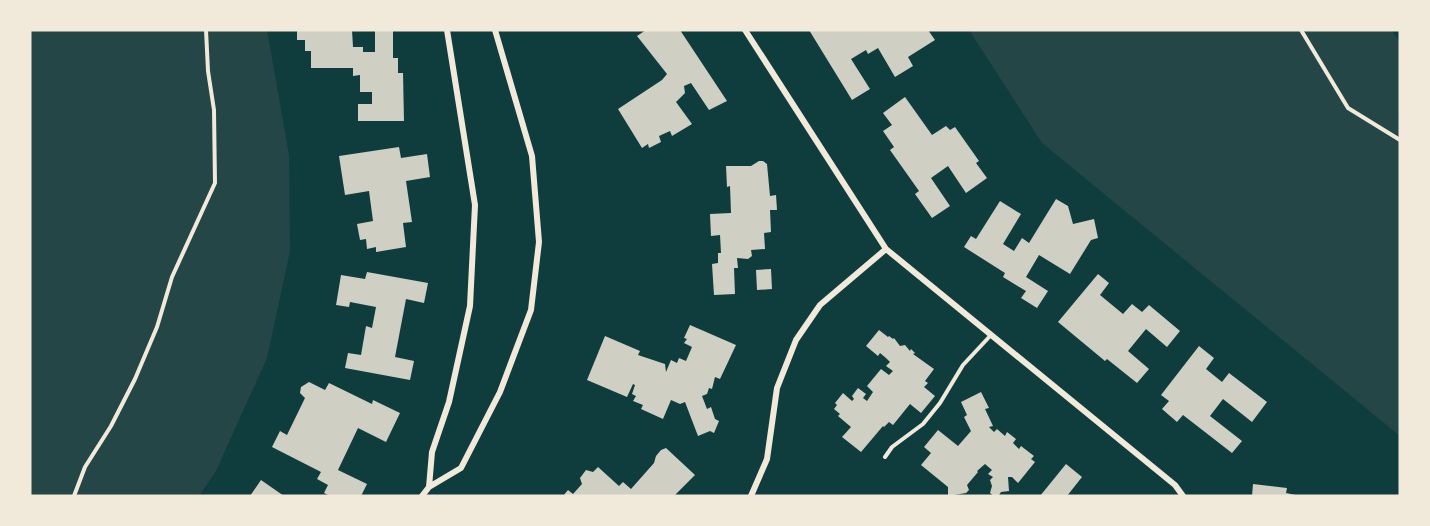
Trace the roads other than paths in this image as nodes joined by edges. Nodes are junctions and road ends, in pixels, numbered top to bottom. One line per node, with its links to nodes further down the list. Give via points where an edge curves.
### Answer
1 (206, 30): 11 (lane, via 214,110 215,183 172,277 135,379 85,467)
2 (447, 30): 10 (street, via 475,205 470,306 449,402 432,452)
3 (495, 30): 10 (street, via 532,156 539,242 531,310 500,392 461,468)
4 (745, 30): 7 (street)
5 (1301, 30): 6 (lane, via 1348,108)
6 (1400, 140)
7 (886, 249): 8 (street); 13 (street, via 820,305 796,340 777,388 767,459)
8 (991, 335): 9 (lane, via 963,365 923,424); 14 (street, via 1175,485)
9 (885, 457)
10 (429, 487): 12 (street)
11 (74, 496)
12 (422, 496)
13 (751, 496)
14 (1183, 496)

